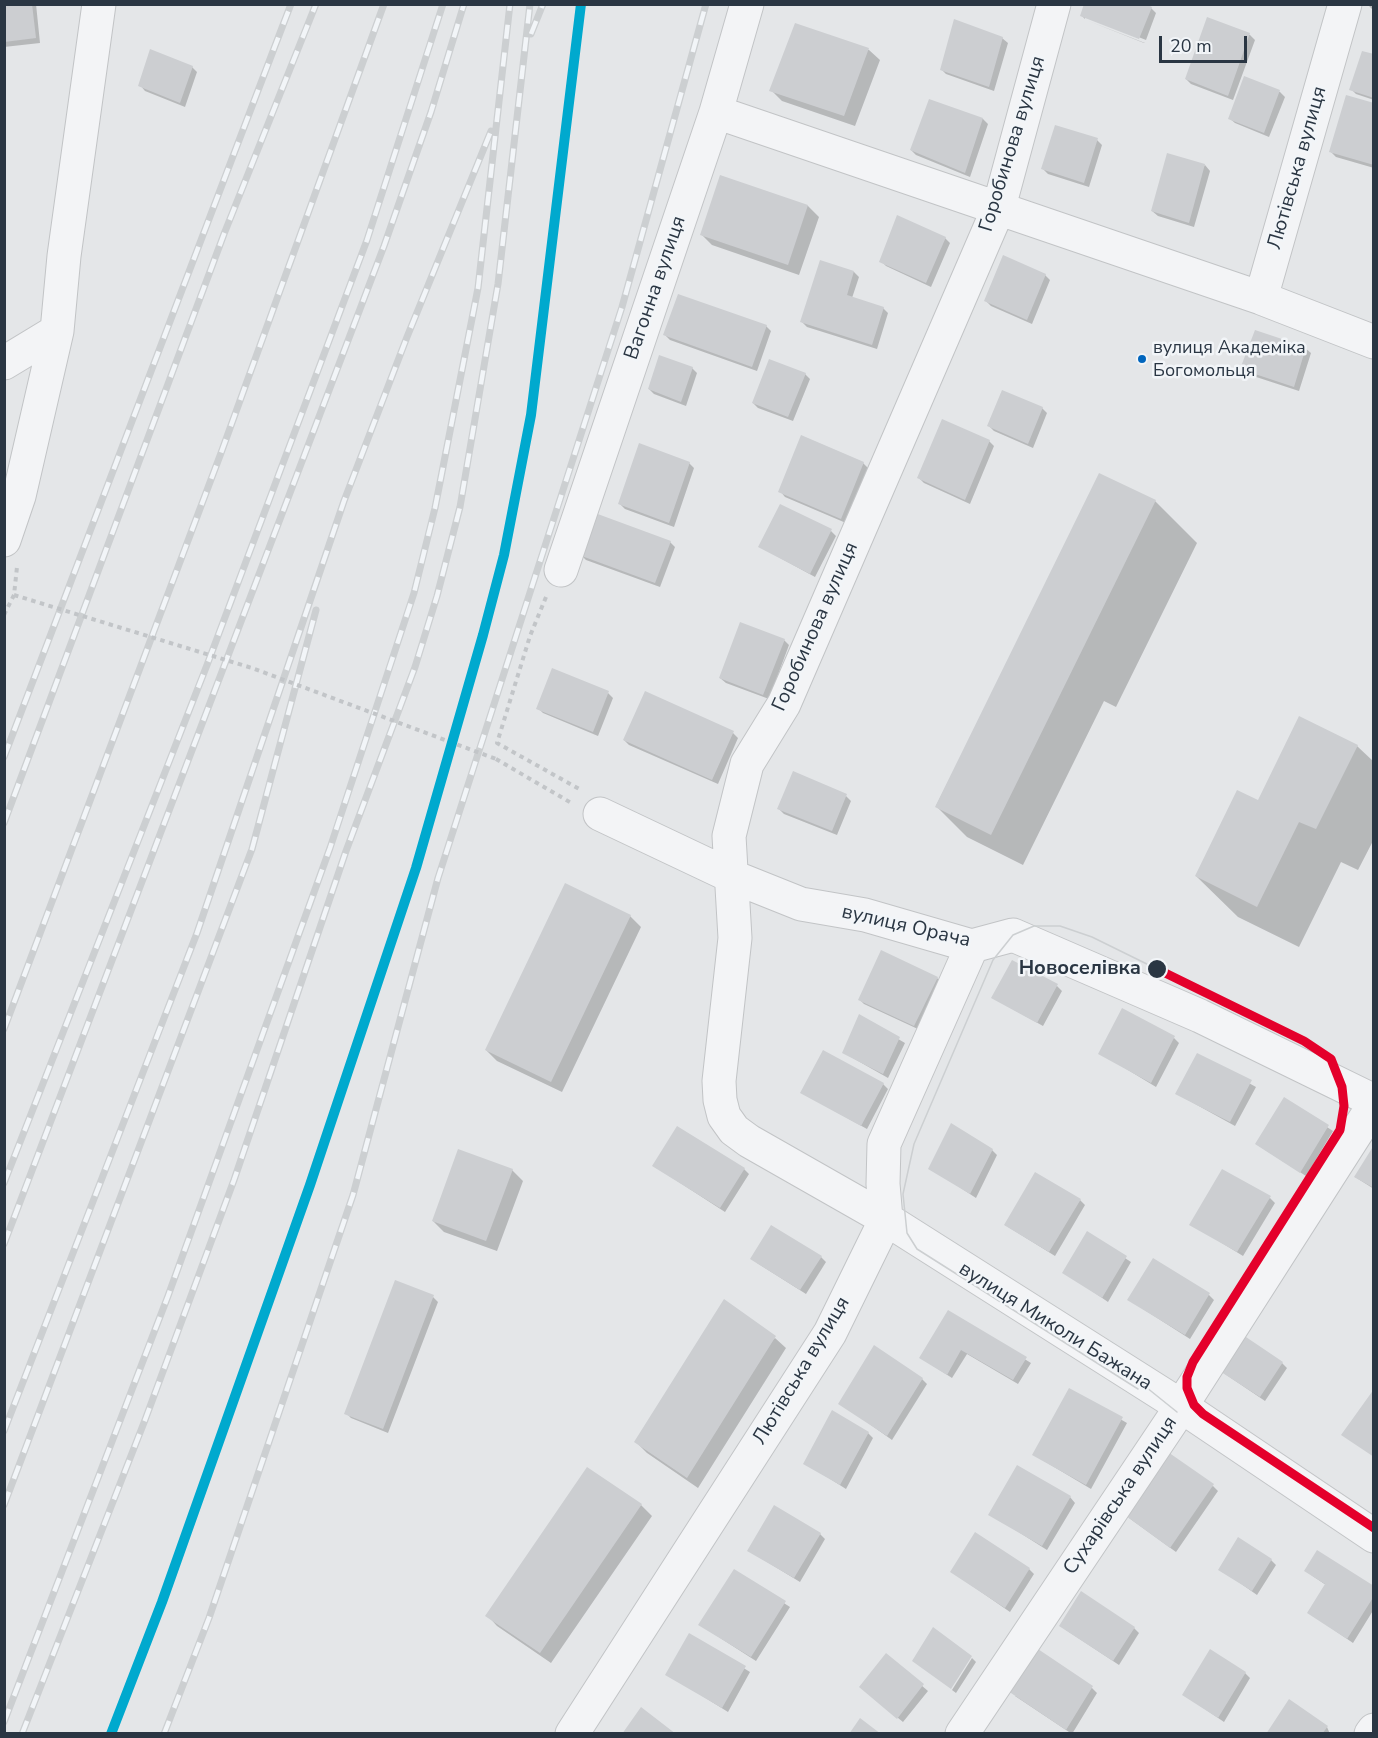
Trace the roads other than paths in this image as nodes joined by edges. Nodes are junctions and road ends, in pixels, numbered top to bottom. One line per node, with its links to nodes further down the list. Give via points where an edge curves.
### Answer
1 (99, 4): 8 (street)
2 (747, 4): 5 (street, Вагонна вулиця)
3 (1054, 4): 6 (street, Горобинова вулиця)
4 (1345, 4): 7 (street, Лютівська вулиця)
5 (716, 112): 6 (street); 12 (street, Вагонна вулиця)
6 (999, 207): 7 (street); 14 (street, Горобинова вулиця, via 784,704 747,764 729,836)
7 (1261, 298): 9 (street)
8 (57, 331): 10 (street); 11 (street, via 19,496)
9 (1374, 342)
10 (4, 363)
11 (11, 551)
12 (561, 570)
13 (589, 810): 14 (street, вулиця Орача)
14 (730, 876): 15 (street, вулиця Орача, via 801,904 865,915); 17 (street, Горобинова вулиця, via 735,938 719,1081 724,1116 749,1141)
15 (972, 946): 16 (street, вулиця Орача, via 1013,935 1200,1016); 17 (street, via 884,1144)
16 (1374, 1103): 18 (street, Сухарівська вулиця)
17 (886, 1219): 18 (street, вулиця Миколи Бажана); 20 (street, Лютівська вулиця, via 830,1333)
18 (1181, 1406): 19 (street, вулиця Миколи Бажана); 21 (street, Сухарівська вулиця)
19 (1374, 1536)
20 (572, 1734)
21 (962, 1734)

